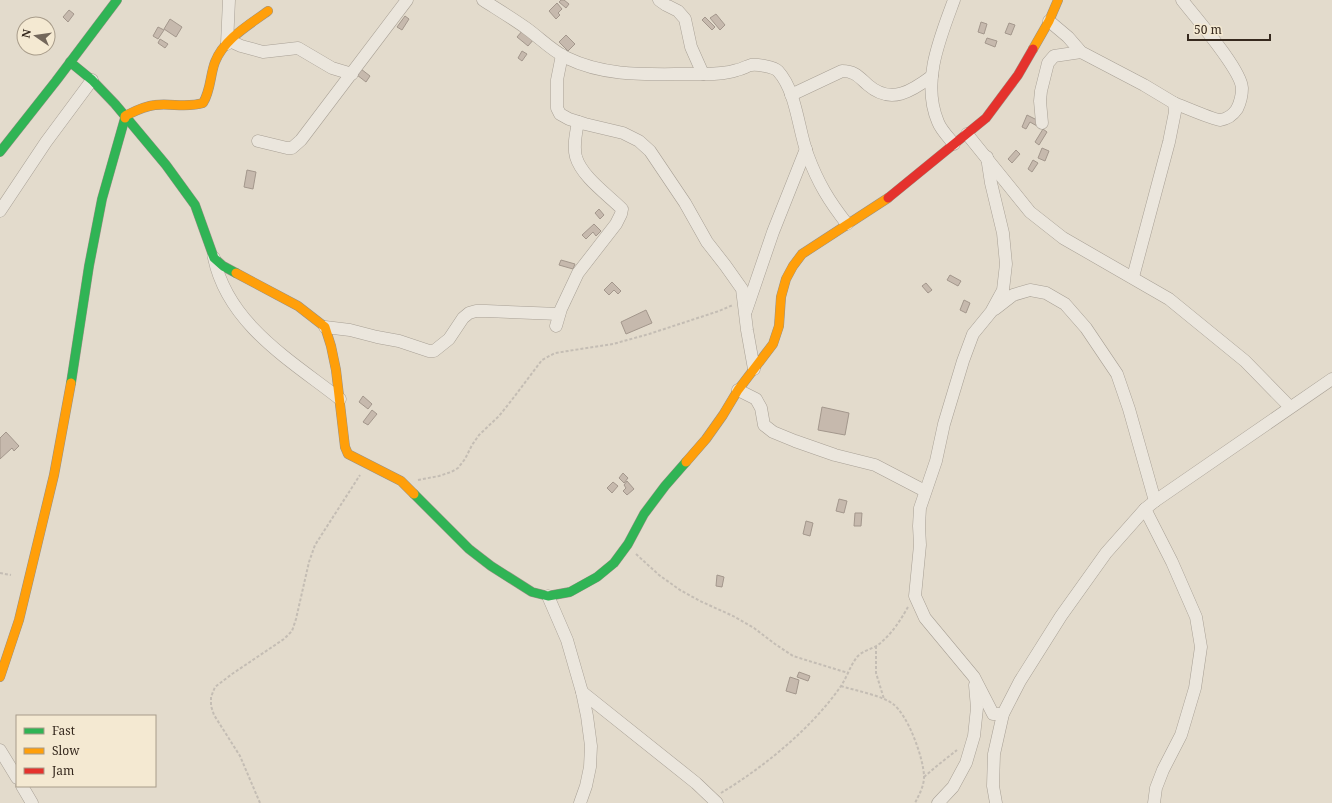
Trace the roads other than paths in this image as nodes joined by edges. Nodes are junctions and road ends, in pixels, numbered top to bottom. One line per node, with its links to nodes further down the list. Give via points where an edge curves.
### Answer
1 (117, 0): 14 (street)
2 (229, 0): 11 (street)
3 (407, 0): 15 (street)
4 (483, 0): 13 (street, via 526,27)
5 (659, 0): 16 (street, via 678,11 685,19 691,47)
6 (954, 0): 17 (street, via 939,42)
7 (1058, 0): 10 (street)
8 (1182, 0): 20 (street, via 1237,73 1242,87 1240,103 1235,111 1230,117 1219,120)
9 (268, 11): 11 (street)
10 (1049, 21): 12 (street); 24 (street, via 1018,75 986,118)
11 (229, 43): 15 (street, via 263,52 298,48 332,68); 21 (street, via 215,63 209,91 203,103 188,107 149,106)
12 (1082, 52): 20 (street); 23 (street, via 1054,56 1048,63 1040,101)
13 (562, 55): 16 (street, via 588,67 606,71 634,74); 22 (street, via 557,108 560,114)
14 (70, 62): 18 (street); 28 (street)
15 (352, 74): 25 (street, via 302,140 292,148)
16 (703, 74): 19 (street, via 736,71 751,65 767,67 777,70)
17 (932, 76): 19 (street, via 921,85 893,96 876,91 855,73 842,71); 26 (street, via 931,100 938,124)
18 (92, 80): 21 (street); 30 (street, via 46,142)
19 (791, 95): 27 (street)
20 (1174, 103): 33 (street, via 1170,142)
21 (125, 116): 32 (street, via 195,205); 48 (street, via 101,207 89,266 54,475 19,620)
22 (578, 122): 35 (street, via 576,158 586,174 622,209 616,224 578,273); 36 (street, via 623,133 639,141 650,151 685,203 707,242 742,289)
23 (1042, 123)
24 (967, 134): 26 (street); 29 (street)
25 (258, 141)
26 (954, 144): 31 (street, via 882,202)
27 (806, 149): 31 (street, via 826,196); 36 (street, via 773,232)
28 (0, 152)
29 (987, 157): 33 (street, via 1030,212 1063,238); 34 (street, via 1003,233 1006,264 1003,290)
30 (0, 211)
31 (847, 224): 39 (street, via 802,254 793,266 786,279 779,326 773,344)
32 (214, 258): 37 (street, via 223,266 293,303); 42 (street, via 227,296 246,322 265,340)
33 (1133, 277): 43 (street, via 1169,299 1202,325 1245,361)
34 (991, 312): 44 (street, via 970,340); 45 (street, via 1013,295 1030,290 1046,293 1065,304 1086,328 1117,374 1130,409)
35 (559, 314): 37 (street, via 486,311 469,313 449,339 434,351); 38 (street)
36 (745, 315): 39 (street)
37 (325, 326): 42 (street)
38 (556, 326)
39 (754, 369): 41 (street)
40 (1332, 379): 43 (street)
41 (738, 390): 44 (street, via 756,399 764,425 773,432 835,455 875,465); 47 (street, via 706,439 644,514 628,544 614,563 597,577 570,592)
42 (340, 398): 47 (street, via 348,454 401,481 464,544 491,566 532,592)
43 (1290, 407): 45 (street)
44 (925, 491): 49 (street, via 920,508 920,545 915,596 925,618)
45 (1155, 501): 46 (street)
46 (1145, 508): 51 (street, via 1106,553 1061,616 1020,681); 60 (street, via 1196,617 1201,648 1195,688 1181,735 1159,782)
47 (548, 596): 50 (street, via 568,640)
48 (0, 677)
49 (974, 677): 51 (street, via 993,714); 58 (street, via 978,708 974,736 966,763 953,787)
50 (582, 692): 55 (street); 57 (street, via 591,746 590,766)
51 (1003, 714): 59 (street, via 994,754 993,786)
52 (0, 750): 53 (street)
53 (16, 776)
54 (23, 787): 56 (street)
55 (715, 801)
56 (32, 803)
57 (580, 803)
58 (938, 803)
59 (996, 803)
60 (1154, 803)

